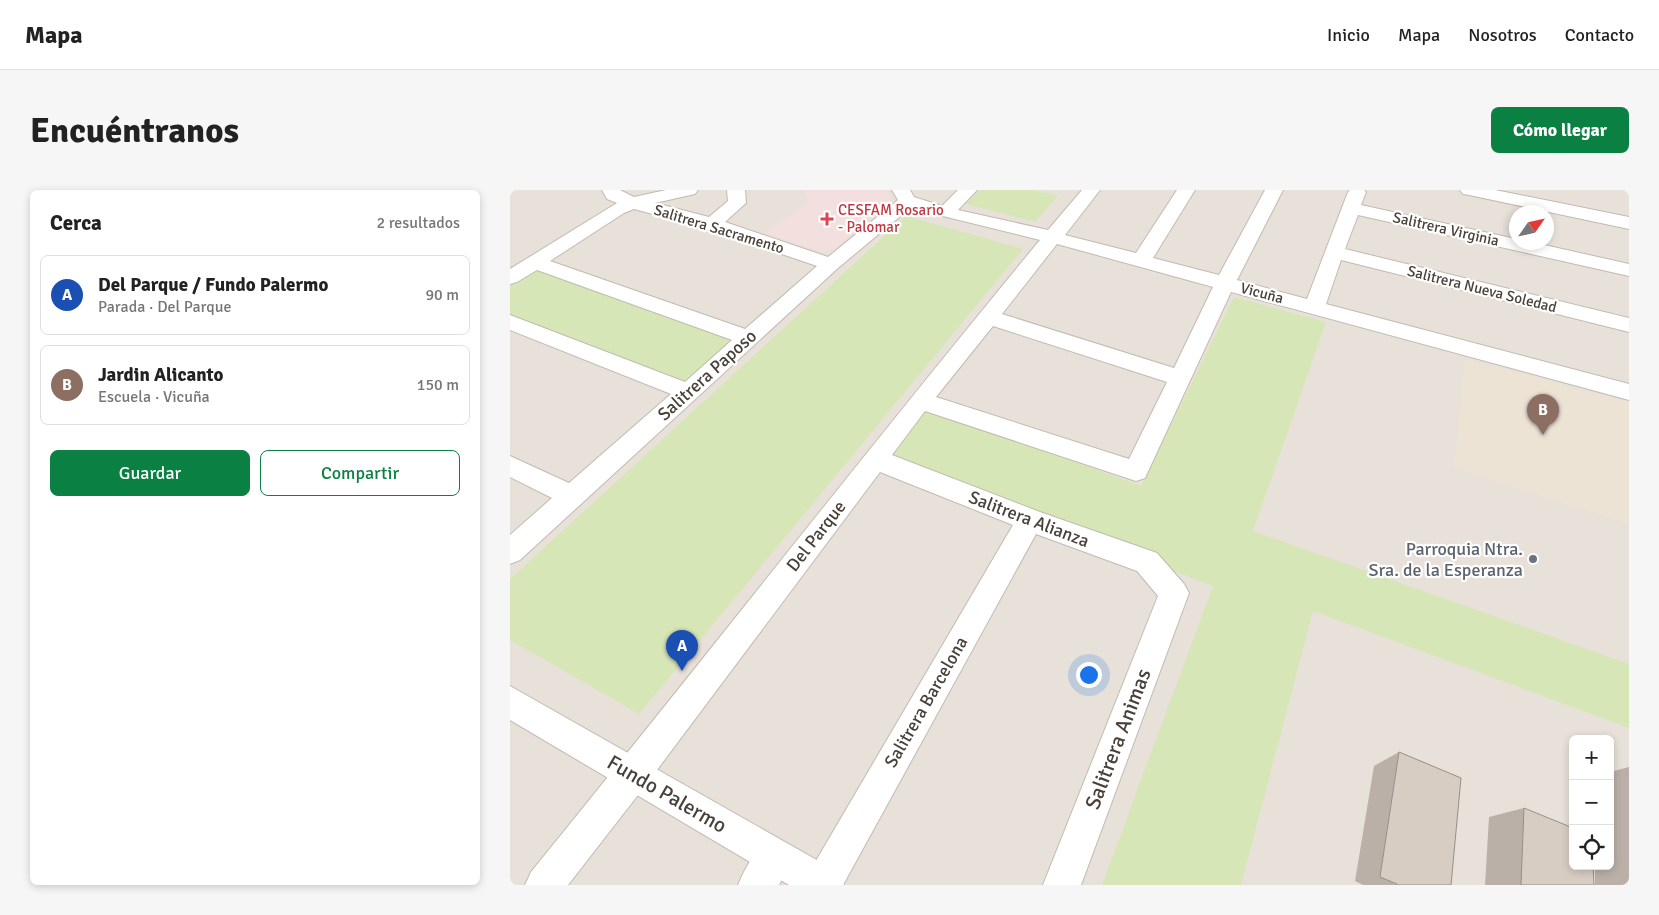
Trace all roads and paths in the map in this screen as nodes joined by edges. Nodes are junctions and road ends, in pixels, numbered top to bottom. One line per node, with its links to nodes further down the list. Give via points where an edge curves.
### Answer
1 (611, 190): 11 (street, Salitrera Sacramento, via 613,195)
2 (689, 190): 11 (street)
3 (736, 190): 14 (street, via 737,202)
4 (968, 190): 12 (street)
5 (1091, 190): 15 (street, Del Parque)
6 (1186, 190): 17 (street)
7 (1274, 190): 22 (street)
8 (1469, 190): 13 (street)
9 (904, 195): 12 (street, Vicuña); 19 (street, Salitrera Paposo)
10 (1355, 199): 16 (street); 20 (street, Salitrera Virginia)
11 (633, 203): 14 (street, Salitrera Sacramento); 18 (street, via 618,209)
12 (946, 212): 15 (street, Vicuña)
13 (1629, 223)
14 (712, 224): 19 (street, Salitrera Sacramento)
15 (1052, 237): 17 (street, Vicuña); 24 (street, Del Parque)
16 (1334, 252): 23 (street); 26 (street, Salitrera Nueva Soledad)
17 (1141, 261): 22 (street, Vicuña)
18 (534, 262): 21 (street); 27 (street)
19 (831, 264): 27 (street, Salitrera Paposo)
20 (1629, 270)
21 (510, 278)
22 (1224, 283): 23 (street, Vicuña); 28 (street)
23 (1314, 307): 30 (street, Vicuña)
24 (988, 317): 28 (street); 31 (street, Del Parque)
25 (510, 322): 29 (street)
26 (1629, 325)
27 (748, 338): 29 (street, Salitrera Paposo)
28 (1180, 378): 31 (street, via 1136,472)
29 (688, 392): 34 (street, Salitrera Paposo)
30 (1629, 392)
31 (920, 401): 32 (street, Del Parque)
32 (875, 459): 35 (street, Salitrera Alianza); 39 (street, Del Parque)
33 (510, 466): 34 (street)
34 (572, 496): 36 (street, Salitrera Paposo)
35 (1030, 520): 37 (street, Salitrera Alianza, via 1147,562); 41 (street, Salitrera Barcelona)
36 (510, 552)
37 (1174, 592): 43 (street, Salitrera Animas)
38 (510, 702): 39 (street, Fundo Palermo)
39 (633, 774): 40 (street, Fundo Palermo); 42 (street, Del Parque)
40 (766, 871): 41 (street, Fundo Palermo)
41 (824, 884)
42 (544, 885)
43 (1062, 885)

